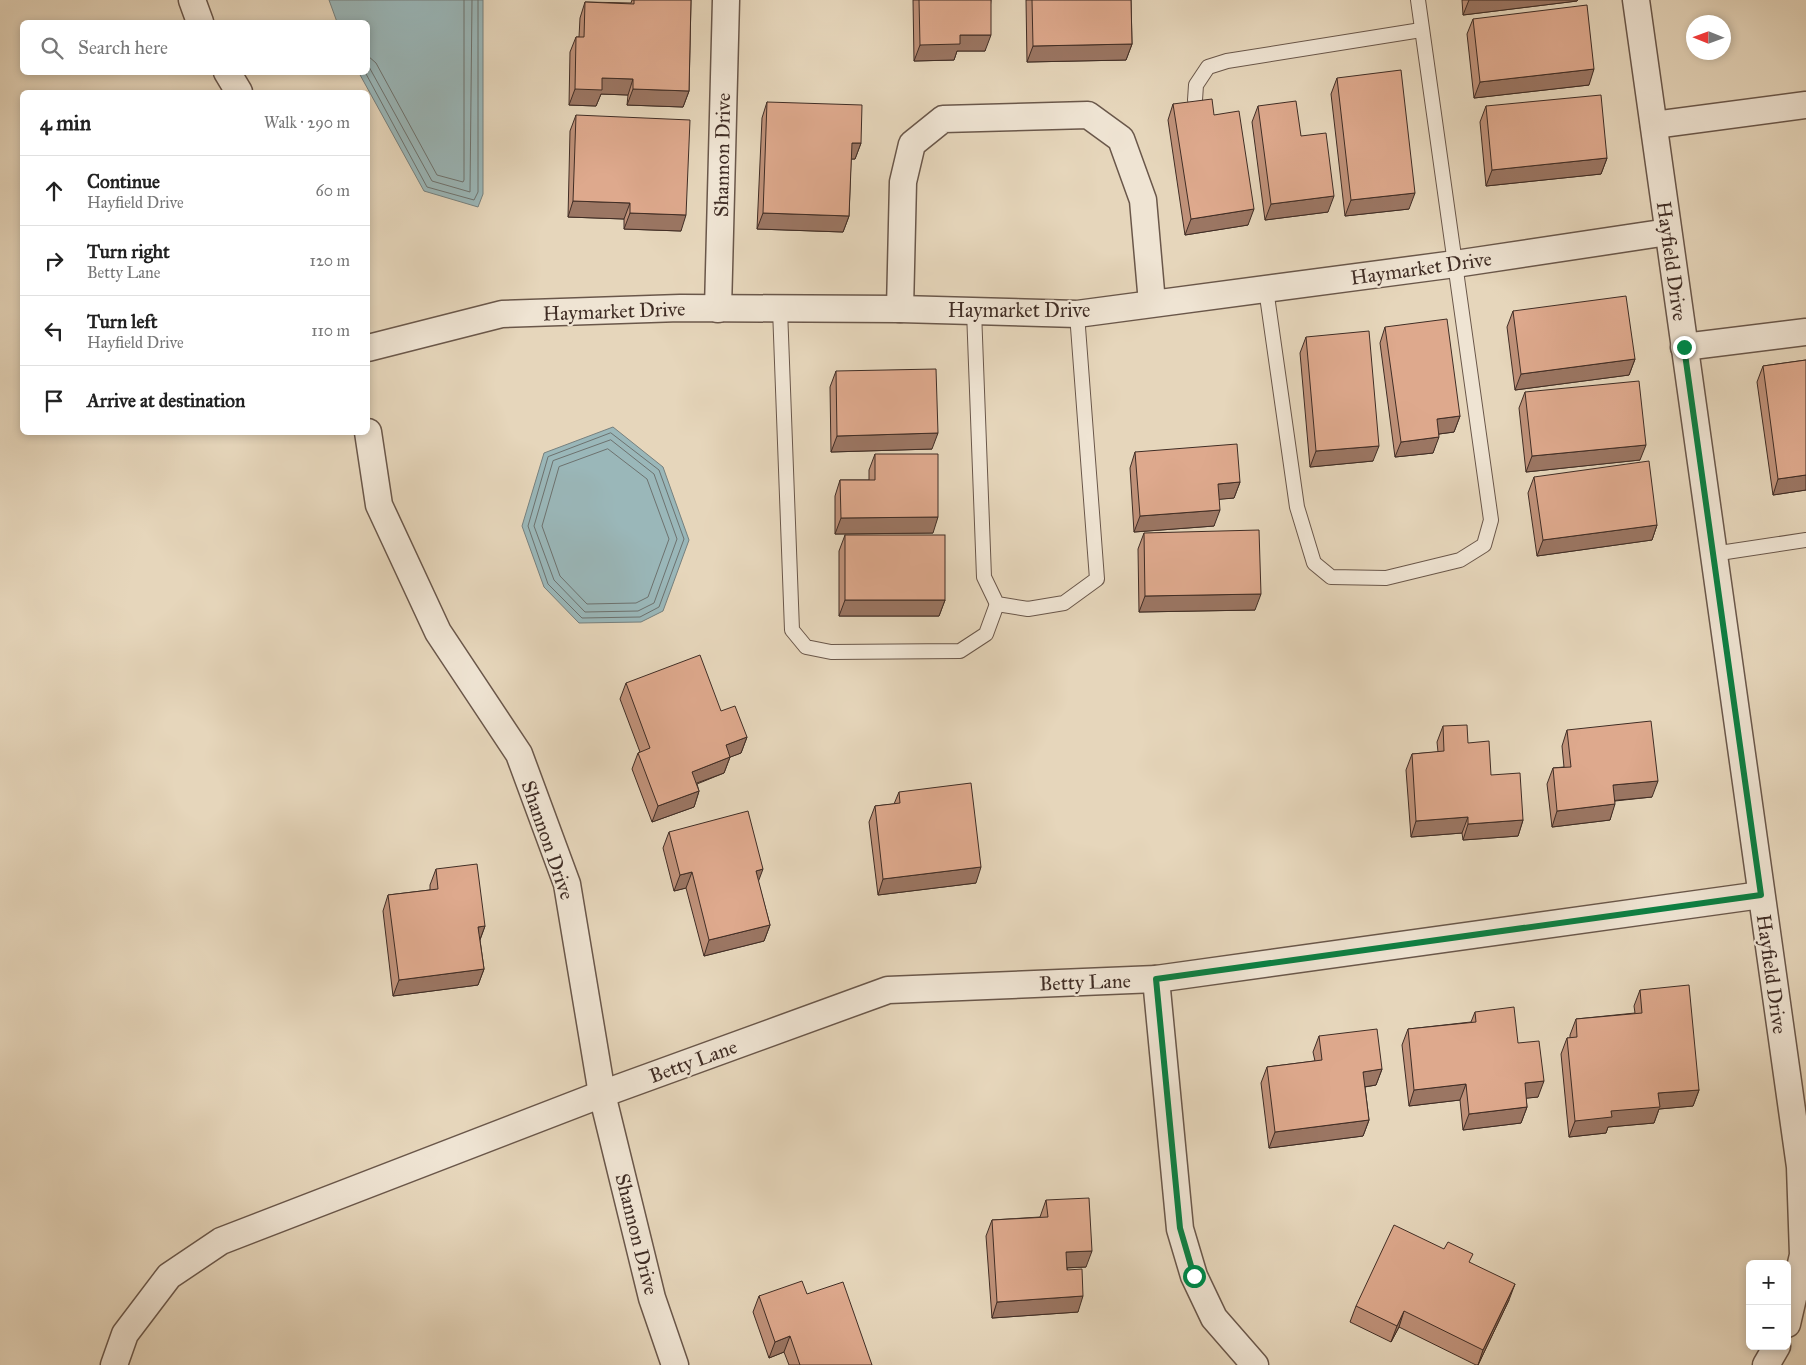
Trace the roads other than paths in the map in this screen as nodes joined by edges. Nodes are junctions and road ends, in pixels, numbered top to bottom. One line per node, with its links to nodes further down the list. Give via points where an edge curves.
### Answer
1 (192, 0): 5 (street)
2 (726, 0): 16 (street, Shannon Drive)
3 (1418, 0): 6 (lane)
4 (1636, 0): 11 (street, Hayfield Drive)
5 (199, 20)
6 (1421, 30): 9 (lane, via 1226,61 1208,67 1196,85); 13 (lane)
7 (229, 75): 8 (street)
8 (238, 90)
9 (1195, 100)
10 (1806, 105): 11 (street)
11 (1654, 125): 12 (street, Hayfield Drive)
12 (1668, 232): 13 (street, Haymarket Drive); 23 (street, Hayfield Drive)
13 (1456, 264): 14 (street, Haymarket Drive); 14 (lane, via 1490,520 1484,545 1460,560 1386,578 1331,577 1314,564 1297,507)
14 (1266, 289): 15 (street, Haymarket Drive)
15 (1152, 303): 18 (street, via 1143,200 1121,139 1088,114 943,119 912,144 903,182); 20 (street, Haymarket Drive)
16 (718, 309): 17 (street, Haymarket Drive); 22 (street, Haymarket Drive, via 502,314)
17 (780, 309): 18 (street, Haymarket Drive); 27 (lane, via 792,630 806,647 831,652 960,651 986,634)
18 (900, 309): 19 (street, Haymarket Drive)
19 (974, 311): 20 (street, Haymarket Drive); 27 (lane, via 984,577)
20 (1077, 314): 27 (lane, via 1097,580 1064,603 1028,609)
21 (1806, 332): 23 (street)
22 (370, 347)
23 (1684, 347): 26 (street, Hayfield Drive)
24 (368, 435): 30 (street, Shannon Drive, via 379,505 438,632 519,754 567,884)
25 (1806, 540): 26 (lane)
26 (1713, 554): 28 (street, Hayfield Drive)
27 (997, 604)
28 (1761, 895): 29 (street, Betty Lane); 31 (street, Hayfield Drive, via 1800,1167 1804,1255)
29 (1156, 979): 30 (street, Betty Lane, via 888,990); 35 (street, via 1180,1228 1194,1276 1214,1318)
30 (602, 1094): 33 (street, Betty Lane, via 221,1241 169,1276 125,1334); 34 (street, Shannon Drive, via 652,1298)
31 (1791, 1308)
32 (1775, 1350): 36 (street)
33 (114, 1365)
34 (675, 1365)
35 (1254, 1365)
36 (1766, 1365)

